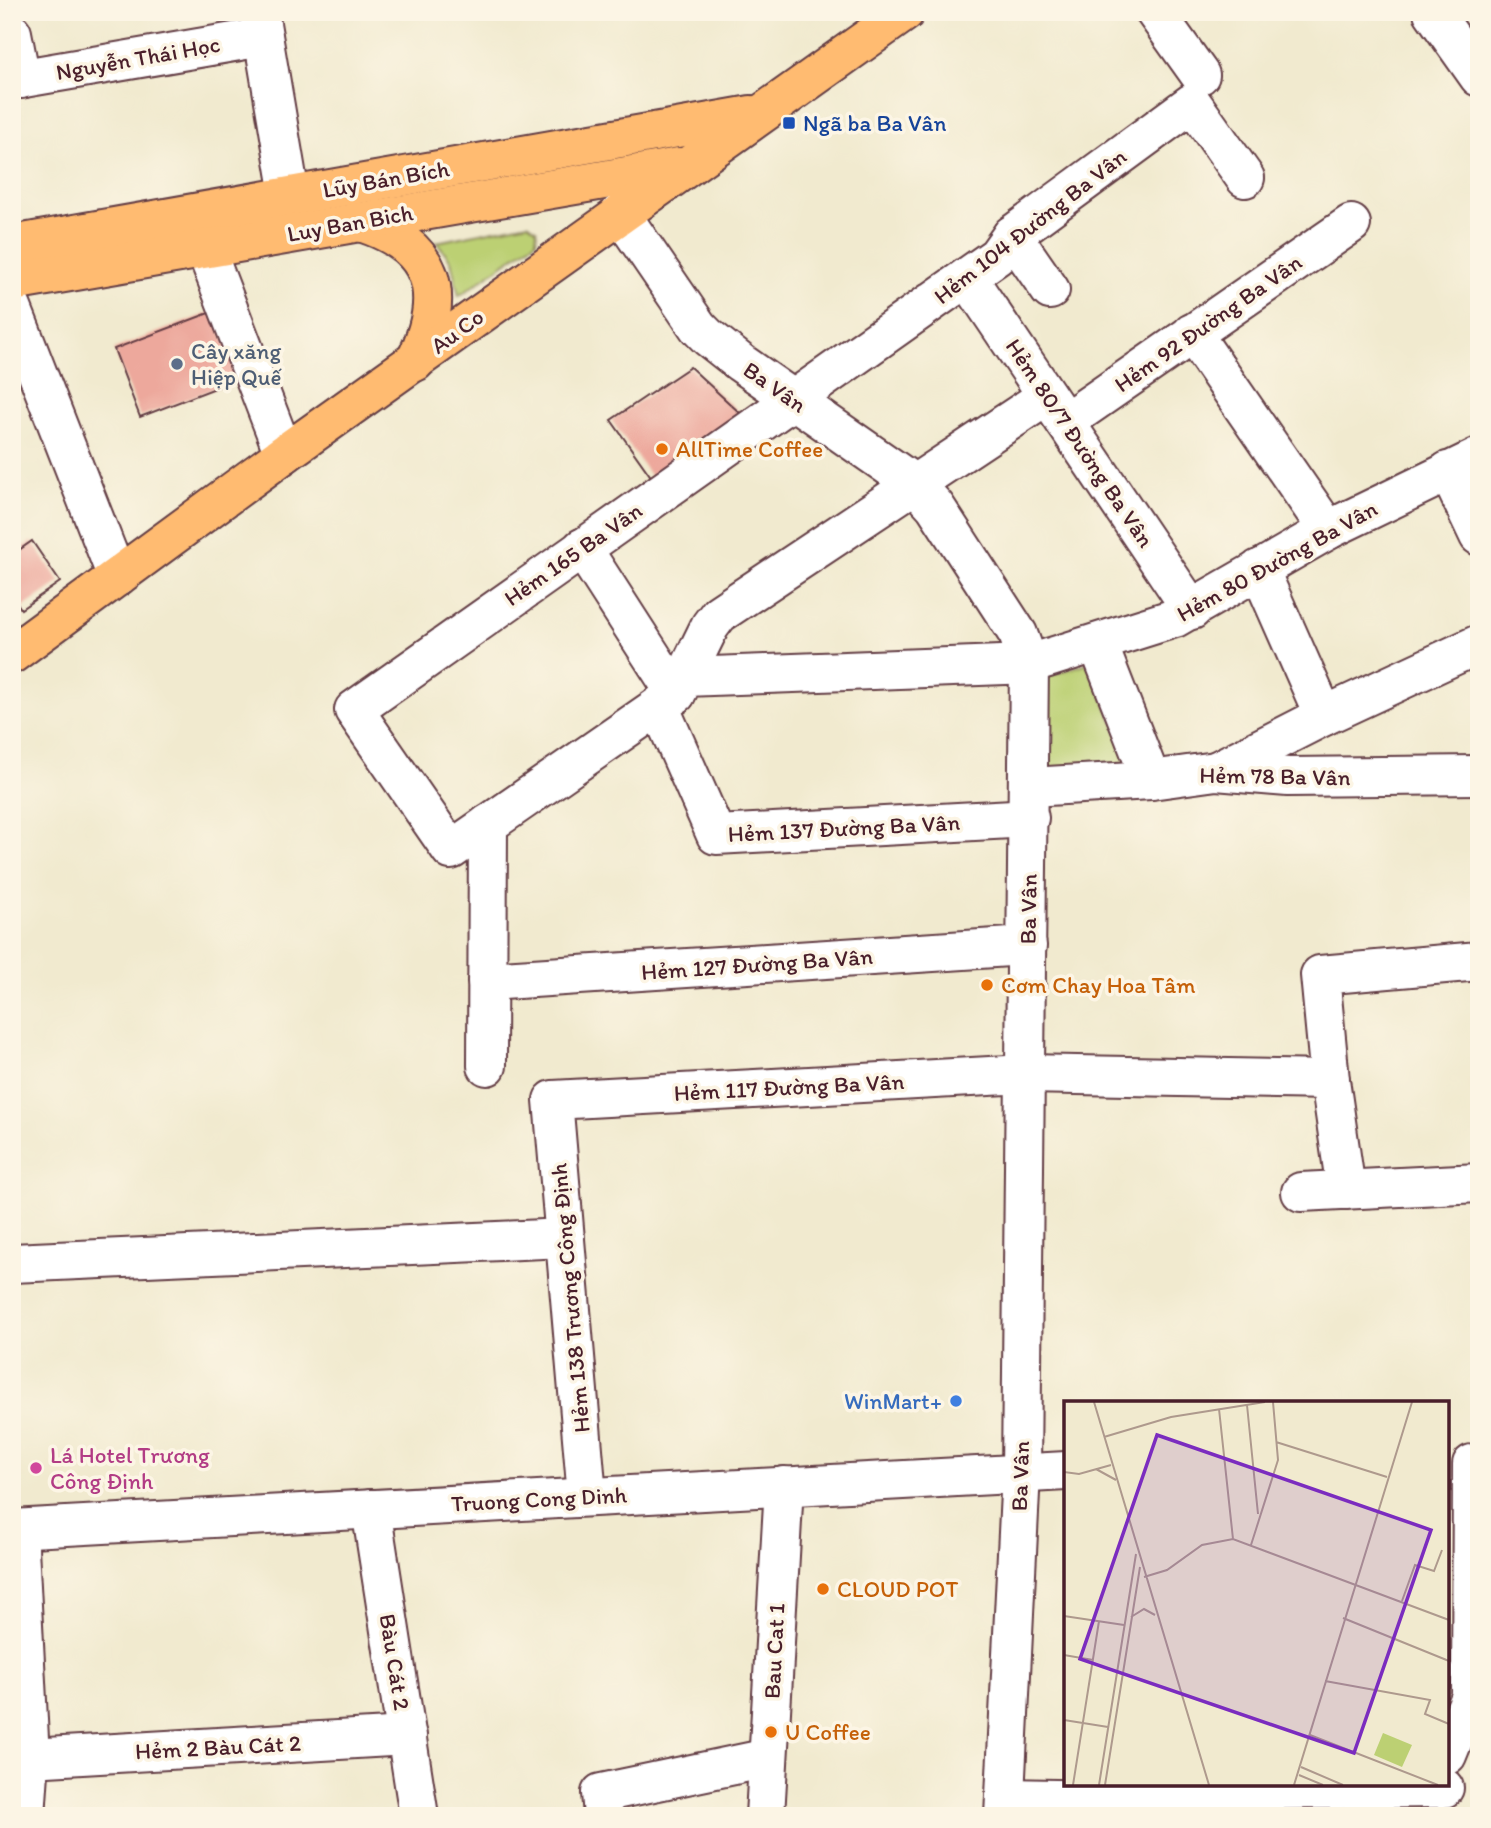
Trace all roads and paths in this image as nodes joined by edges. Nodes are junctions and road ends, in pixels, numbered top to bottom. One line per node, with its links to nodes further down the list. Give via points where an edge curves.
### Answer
1 (905, 12): 9 (main road, Au Co)
2 (1155, 12): 6 (street)
3 (1433, 12): 7 (street)
4 (261, 24): 8 (street, Nguyễn Thái Học); 14 (street)
5 (12, 33): 8 (street)
6 (1200, 75)
7 (1479, 77)
8 (16, 79)
9 (760, 114): 10 (main road, Lũy Bán Bích); 11 (main road, Au Co)
10 (580, 146): 13 (main road); 14 (main road, Lũy Bán Bích)
11 (688, 165): 13 (main road, Luy Ban Bich); 15 (main road, Au Co)
12 (1245, 178): 18 (street, Hẻm 104 Đường Ba Vân, via 1192,103)
13 (600, 180): 15 (main road); 16 (main road, Luy Ban Bich)
14 (290, 195): 19 (main road, Lũy Bán Bích)
15 (620, 213): 26 (main road, Au Co); 27 (street, Ba Vân, via 698,327)
16 (357, 221): 20 (main road, Luy Ban Bich); 26 (main road, via 407,243 429,279 432,317)
17 (1350, 224): 25 (street, Hẻm 92 Đường Ba Vân)
18 (1012, 236): 21 (street, Hẻm 104 Đường Ba Vân, via 996,256); 23 (street)
19 (12, 245)
20 (205, 248): 22 (main road, Luy Ban Bich); 29 (street)
21 (967, 277): 27 (street, Hẻm 104 Đường Ba Vân); 28 (street, Hẻm 80/7 Đường Ba Vân)
22 (12, 282)
23 (1050, 290)
24 (12, 309): 36 (street)
25 (1192, 333): 28 (street, Hẻm 92 Đường Ba Vân); 32 (street)
26 (415, 362): 29 (main road, Au Co)
27 (792, 399): 31 (street, Ba Vân); 34 (street, Hẻm 165 Ba Vân)
28 (1056, 409): 31 (street, Hẻm 92 Đường Ba Vân); 37 (street, Hẻm 80/7 Đường Ba Vân)
29 (284, 454): 36 (main road, Au Co)
30 (1463, 464): 32 (street, Hẻm 80 Đường Ba Vân); 33 (street)
31 (916, 485): 41 (street, Ba Vân, via 935,506 1018,634); 42 (street, Hẻm 92 Đường Ba Vân, via 719,614)
32 (1328, 530): 35 (street, Hẻm 80 Đường Ba Vân)
33 (1479, 536)
34 (582, 548): 42 (street); 48 (street, Hẻm 165 Ba Vân, via 354,710 451,850)
35 (1259, 569): 37 (street, Hẻm 80 Đường Ba Vân); 43 (street)
36 (117, 577): 40 (main road, Au Co)
37 (1192, 610): 38 (street, Hẻm 80 Đường Ba Vân)
38 (1098, 643): 41 (street, Hẻm 80 Đường Ba Vân); 46 (street)
39 (1479, 644): 43 (street)
40 (12, 654)
41 (1029, 664): 42 (street, Hẻm 80 Đường Ba Vân); 47 (street, Ba Vân)
42 (673, 692): 47 (street, Hẻm 137 Đường Ba Vân, via 716,835); 48 (street)
43 (1324, 716): 44 (street)
44 (1216, 771): 45 (street, Hẻm 78 Ba Vân, via 1288,777); 46 (street, Hẻm 78 Ba Vân)
45 (1479, 775)
46 (1151, 780): 47 (street, Hẻm 78 Ba Vân)
47 (1029, 802): 49 (street, Ba Vân)
48 (488, 824): 51 (street)
49 (1027, 946): 51 (street, Hẻm 127 Đường Ba Vân); 53 (street, Ba Vân)
50 (1479, 961): 54 (street, via 1320,975)
51 (487, 981): 52 (street)
52 (487, 1066)
53 (1026, 1074): 54 (street, Hẻm 117 Đường Ba Vân); 55 (street, Hẻm 117 Đường Ba Vân); 63 (street, Ba Vân)
54 (1330, 1080): 57 (street)
55 (553, 1100): 59 (street, Hẻm 138 Trương Công Định)
56 (1479, 1183): 57 (street)
57 (1346, 1189): 58 (street)
58 (1301, 1192)
59 (565, 1238): 60 (street); 65 (street, Hẻm 138 Trương Công Định)
60 (12, 1263)
61 (1466, 1464): 72 (street, via 1471,1696)
62 (1064, 1471): 63 (street, Truong Cong Dinh)
63 (1021, 1472): 64 (street, Truong Cong Dinh); 76 (street, Ba Vân)
64 (784, 1486): 65 (street, Truong Cong Dinh); 70 (street, Bau Cat 1)
65 (587, 1496): 66 (street, Truong Cong Dinh)
66 (371, 1509): 67 (street, Truong Cong Dinh); 68 (street, Bàu Cát 2)
67 (15, 1529): 69 (street)
68 (407, 1736): 69 (street, Hẻm 2 Bàu Cát 2); 78 (street, Bàu Cát 2)
69 (30, 1758): 77 (street)
70 (768, 1758): 79 (street, via 601,1793); 80 (street, Bau Cat 1)
71 (1479, 1761): 73 (street)
72 (1449, 1768)
73 (1449, 1779)
74 (1249, 1786): 75 (street, via 1249,1790)
75 (1336, 1786)
76 (1004, 1807): 81 (street, via 1249,1803)
77 (26, 1816)
78 (419, 1816)
79 (603, 1816)
80 (765, 1816)
81 (1249, 1816)

